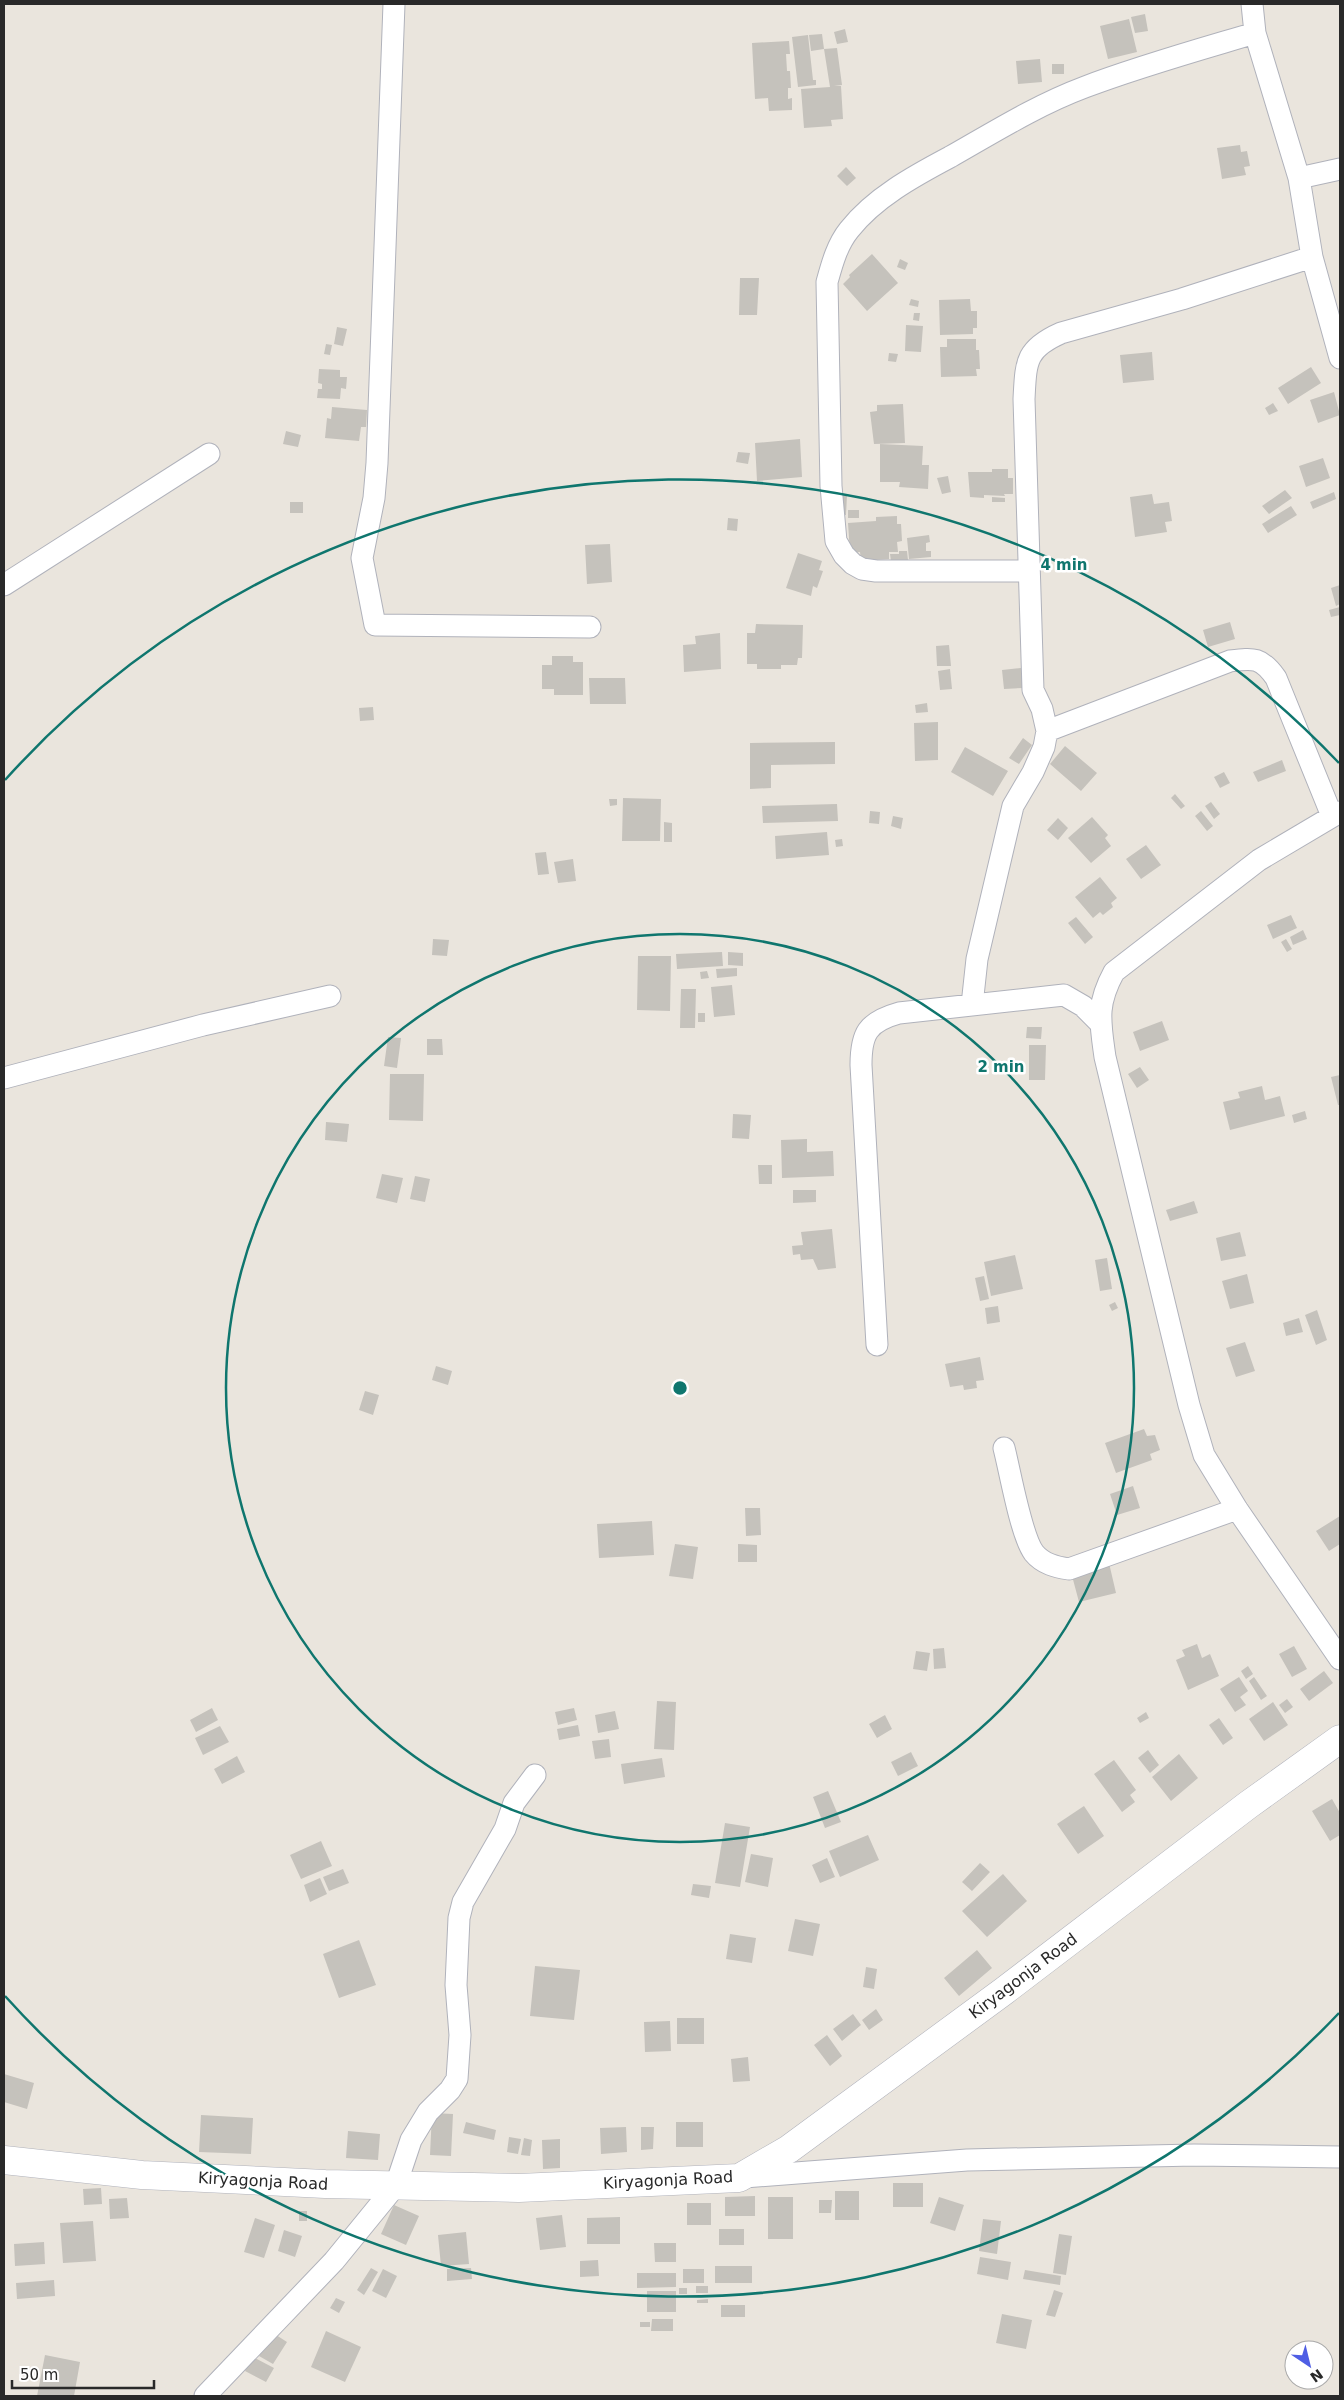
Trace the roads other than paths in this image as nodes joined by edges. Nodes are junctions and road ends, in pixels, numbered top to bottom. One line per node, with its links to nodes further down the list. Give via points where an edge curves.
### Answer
1 (394, 4): 11 (street, via 377,463 362,558 375,626)
2 (1252, 4): 3 (street)
3 (1255, 33): 5 (street); 9 (street, via 1093,85 1028,113 909,180 875,205 849,230 834,256 827,282 831,486 836,541 844,555 862,569 876,571)
4 (1340, 169): 5 (street)
5 (1299, 178): 6 (street)
6 (1312, 257): 7 (street); 9 (street, via 1042,341 1029,357 1025,372)
7 (1340, 358)
8 (208, 454): 10 (street)
9 (1029, 571): 12 (street, via 1033,690)
10 (4, 585)
11 (590, 627)
12 (1047, 731): 13 (street, via 1230,661 1250,658 1261,661 1276,678); 15 (street, via 1033,772 1013,806 976,959)
13 (1336, 814): 16 (street, via 1259,860 1114,972 1103,992)
14 (330, 996): 17 (street, via 202,1025)
15 (972, 1005): 16 (street, via 1064,995 1083,1006); 18 (street, via 882,1017 861,1042)
16 (1100, 1023): 20 (street, via 1189,1404 1204,1455)
17 (4, 1078)
18 (877, 1345)
19 (1004, 1448): 20 (street, via 1025,1534 1034,1553 1056,1567 1069,1569)
20 (1237, 1509): 21 (street)
21 (1340, 1658)
22 (1340, 1739): 26 (street, Kiryagonja Road, via 789,2149)
23 (535, 1775): 27 (street, via 514,1803 505,1829 463,1902 459,1918 456,1984 460,2035 457,2079 428,2112 411,2140)
24 (1340, 2156): 26 (street, via 1194,2155 967,2160)
25 (4, 2160): 27 (street, Kiryagonja Road, via 142,2175)
26 (739, 2178): 27 (street, Kiryagonja Road, via 519,2188)
27 (396, 2185): 28 (street, via 334,2261)
28 (205, 2396)

